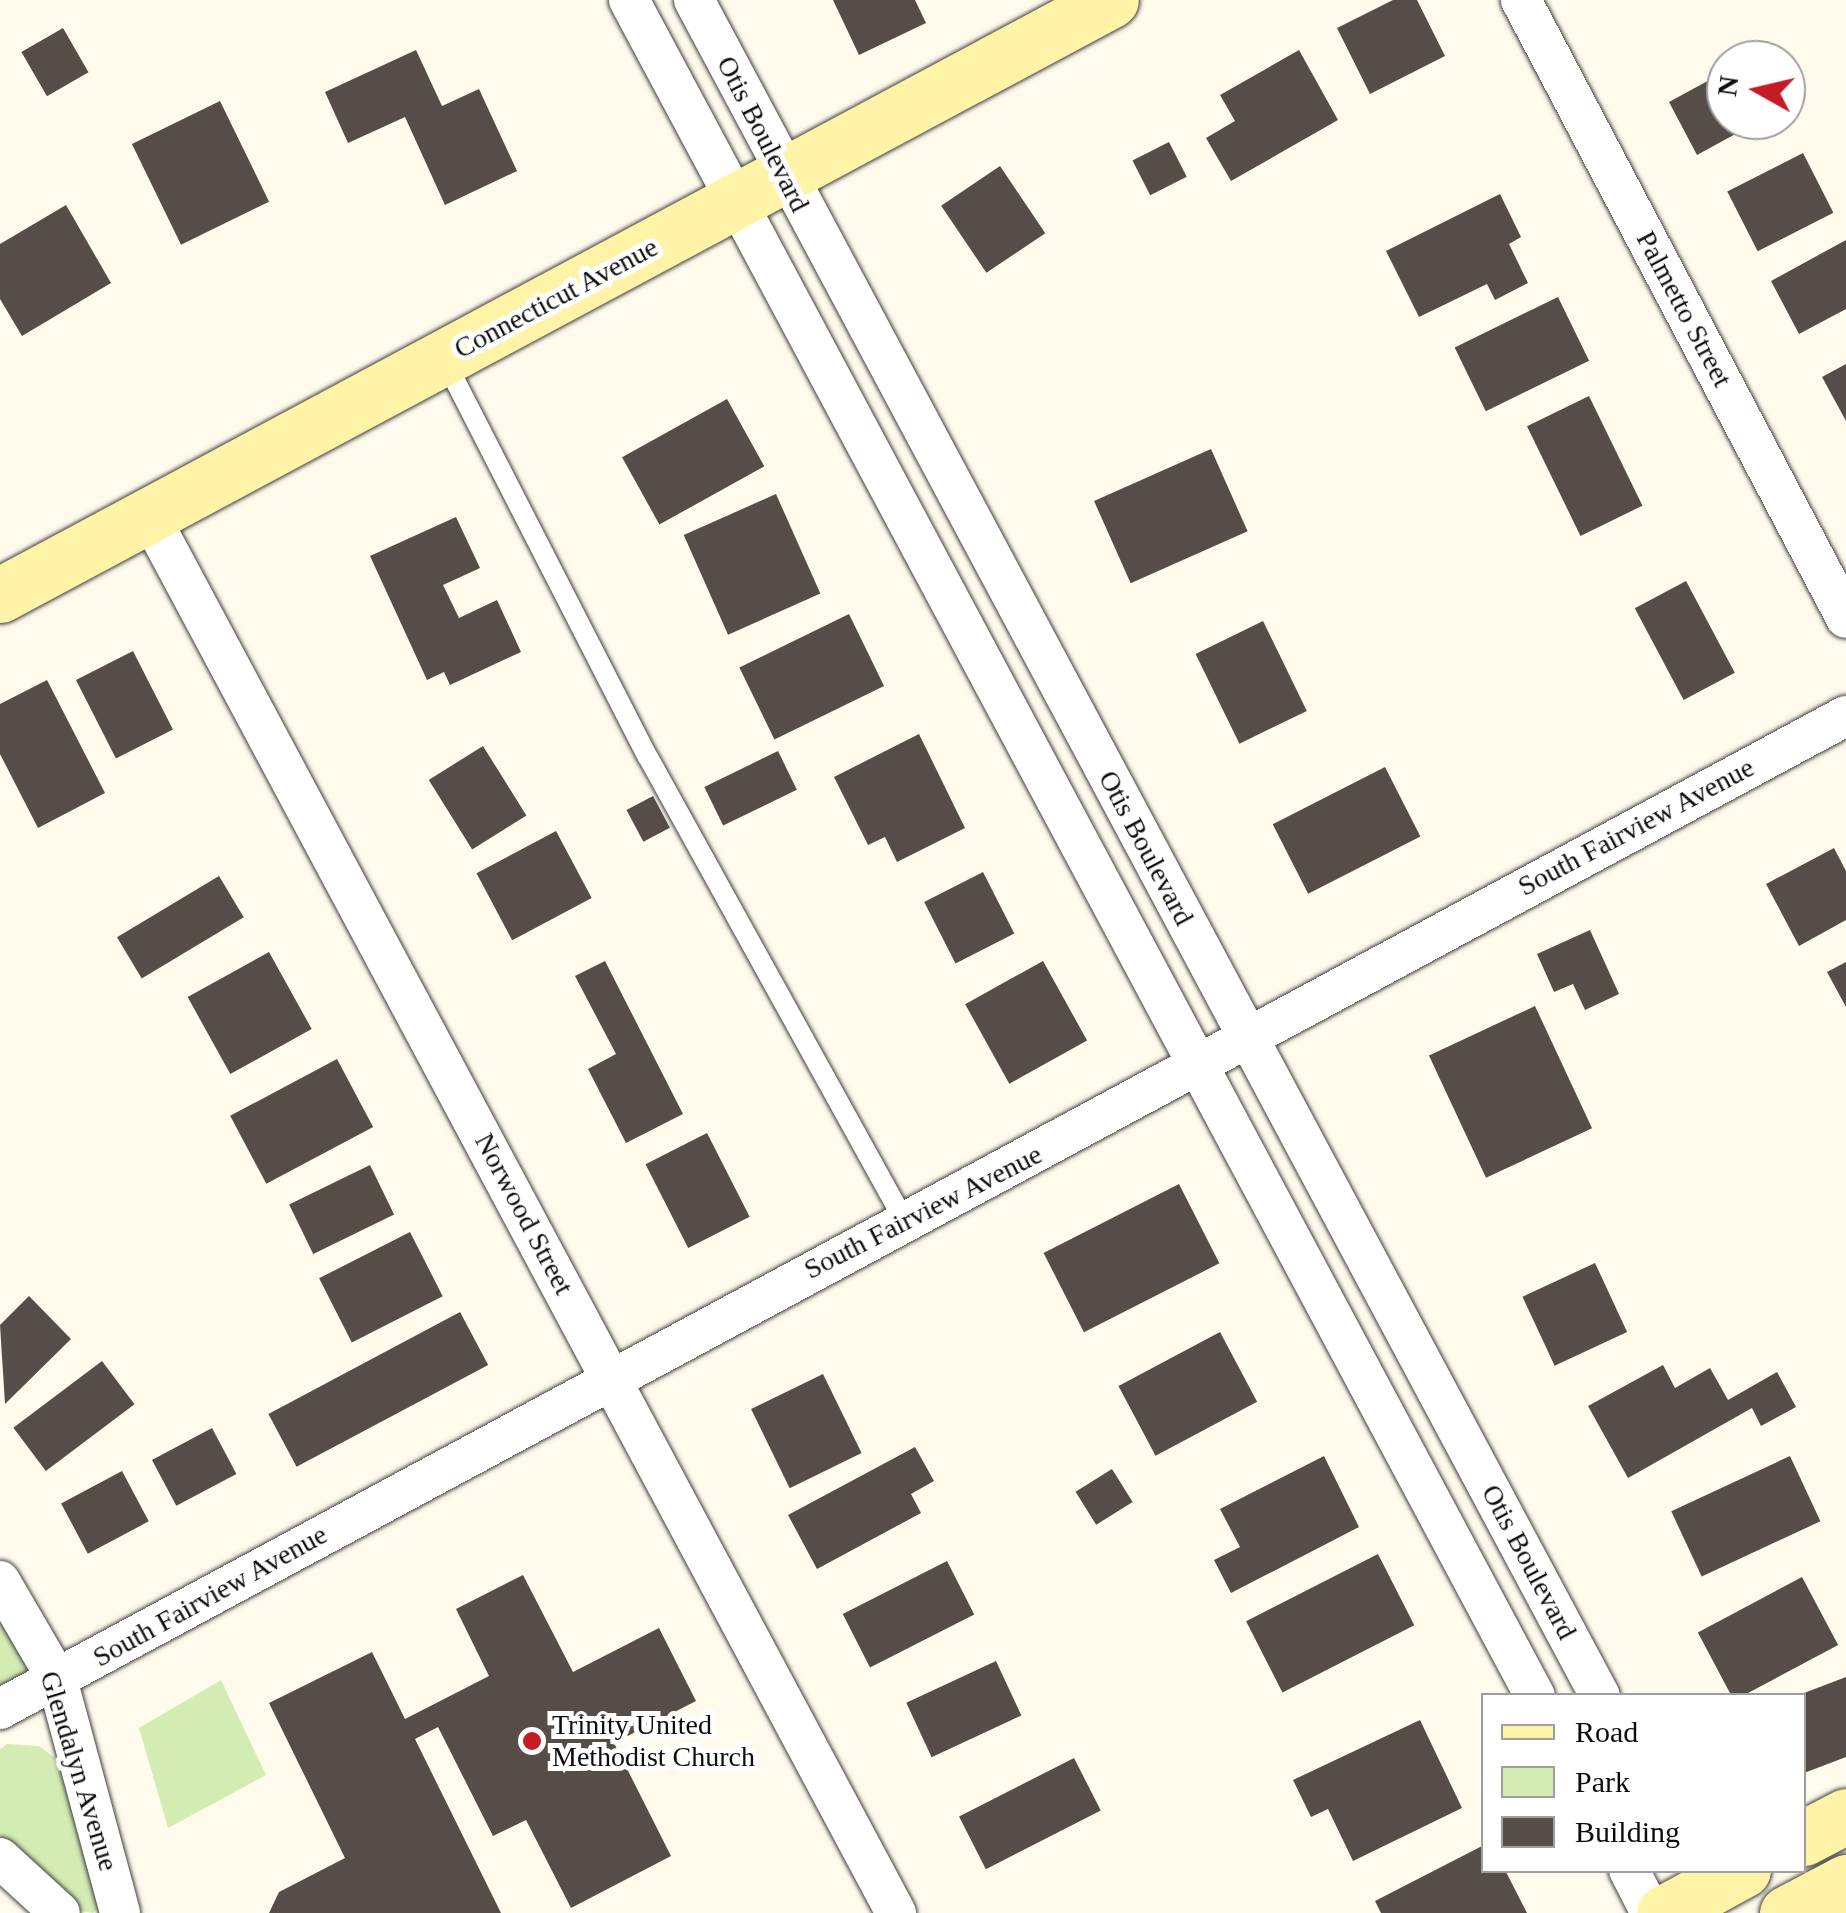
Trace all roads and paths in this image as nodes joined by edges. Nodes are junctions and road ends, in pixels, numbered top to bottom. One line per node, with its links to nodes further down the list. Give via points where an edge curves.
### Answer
1 (629, 0): 6 (street, Otis Boulevard)
2 (694, 0): 5 (street, Otis Boulevard)
3 (1112, 0): 5 (street, Connecticut Avenue)
4 (1521, 0): 10 (street, Palmetto Street)
5 (784, 176): 6 (street, Connecticut Avenue); 12 (street, Otis Boulevard)
6 (734, 203): 7 (street, Connecticut Avenue); 13 (street, Otis Boulevard)
7 (443, 358): 8 (street, Connecticut Avenue); 14 (lane, via 648,757)
8 (149, 515): 9 (street, Connecticut Avenue); 15 (street, Norwood Street)
9 (0, 595)
10 (1846, 618)
11 (1846, 716): 12 (street, South Fairview Avenue)
12 (1248, 1038): 13 (street, South Fairview Avenue); 19 (street, Otis Boulevard)
13 (1198, 1066): 14 (street, South Fairview Avenue); 18 (street, Otis Boulevard)
14 (905, 1222): 15 (street, South Fairview Avenue)
15 (611, 1376): 17 (street, South Fairview Avenue); 28 (street, Norwood Street)
16 (0, 1580): 17 (street, Glendalyn Avenue)
17 (56, 1678): 20 (street, South Fairview Avenue); 27 (street, Glendalyn Avenue)
18 (1533, 1693)
19 (1598, 1693)
20 (0, 1709)
21 (1846, 1816): 22 (street)
22 (1806, 1837)
23 (0, 1858): 26 (street)
24 (1631, 1873): 29 (street)
25 (1846, 1882): 30 (street)
26 (60, 1913)
27 (120, 1913)
28 (896, 1913)
29 (1651, 1913)
30 (1786, 1913)

